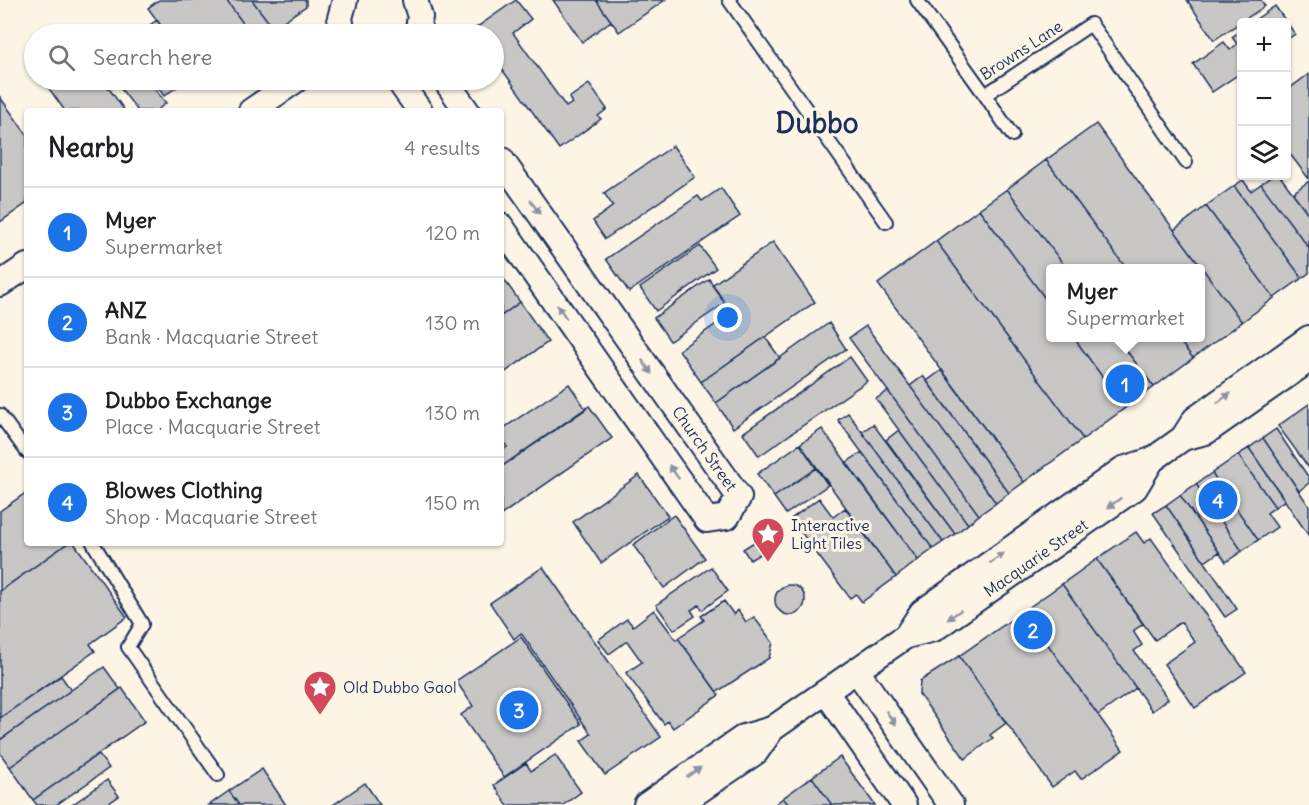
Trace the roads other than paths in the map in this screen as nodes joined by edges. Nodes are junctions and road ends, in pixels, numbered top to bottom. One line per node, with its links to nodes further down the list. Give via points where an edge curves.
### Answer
1 (415, 0): 6 (street)
2 (729, 0): 17 (lane)
3 (918, 0): 10 (lane, Browns Lane)
4 (343, 1): 5 (street)
5 (341, 24)
6 (419, 24)
7 (281, 90): 11 (street)
8 (405, 90): 12 (street)
9 (452, 90): 13 (street)
10 (985, 95): 14 (lane); 15 (lane, Browns Lane, via 1090,24)
11 (255, 108)
12 (418, 108)
13 (465, 108)
14 (1012, 135)
15 (1186, 162)
16 (504, 163): 18 (street, Church Street, one-way to 18, via 738,497 727,517 707,520)
17 (886, 222)
18 (504, 230)
19 (24, 268): 20 (street)
20 (0, 284)
21 (1309, 338): 24 (street, Macquarie Street, one-way to 21, via 1195,419)
22 (1309, 360): 24 (street, Macquarie Street, via 1206,432)
23 (0, 415): 25 (lane)
24 (1183, 438): 27 (street, Macquarie Street, via 1152,460 1123,469 922,612 906,636)
25 (24, 448)
26 (95, 546): 30 (lane, via 142,624 128,647)
27 (857, 670): 28 (street, Macquarie Street); 34 (street, one-way to 34)
28 (826, 692): 29 (street, Macquarie Street); 33 (street)
29 (772, 729): 31 (street, Macquarie Street, one-way to 29, via 744,736); 32 (street, Macquarie Street, via 756,752)
30 (218, 775)
31 (646, 805)
32 (678, 805)
33 (904, 805)
34 (951, 805)

